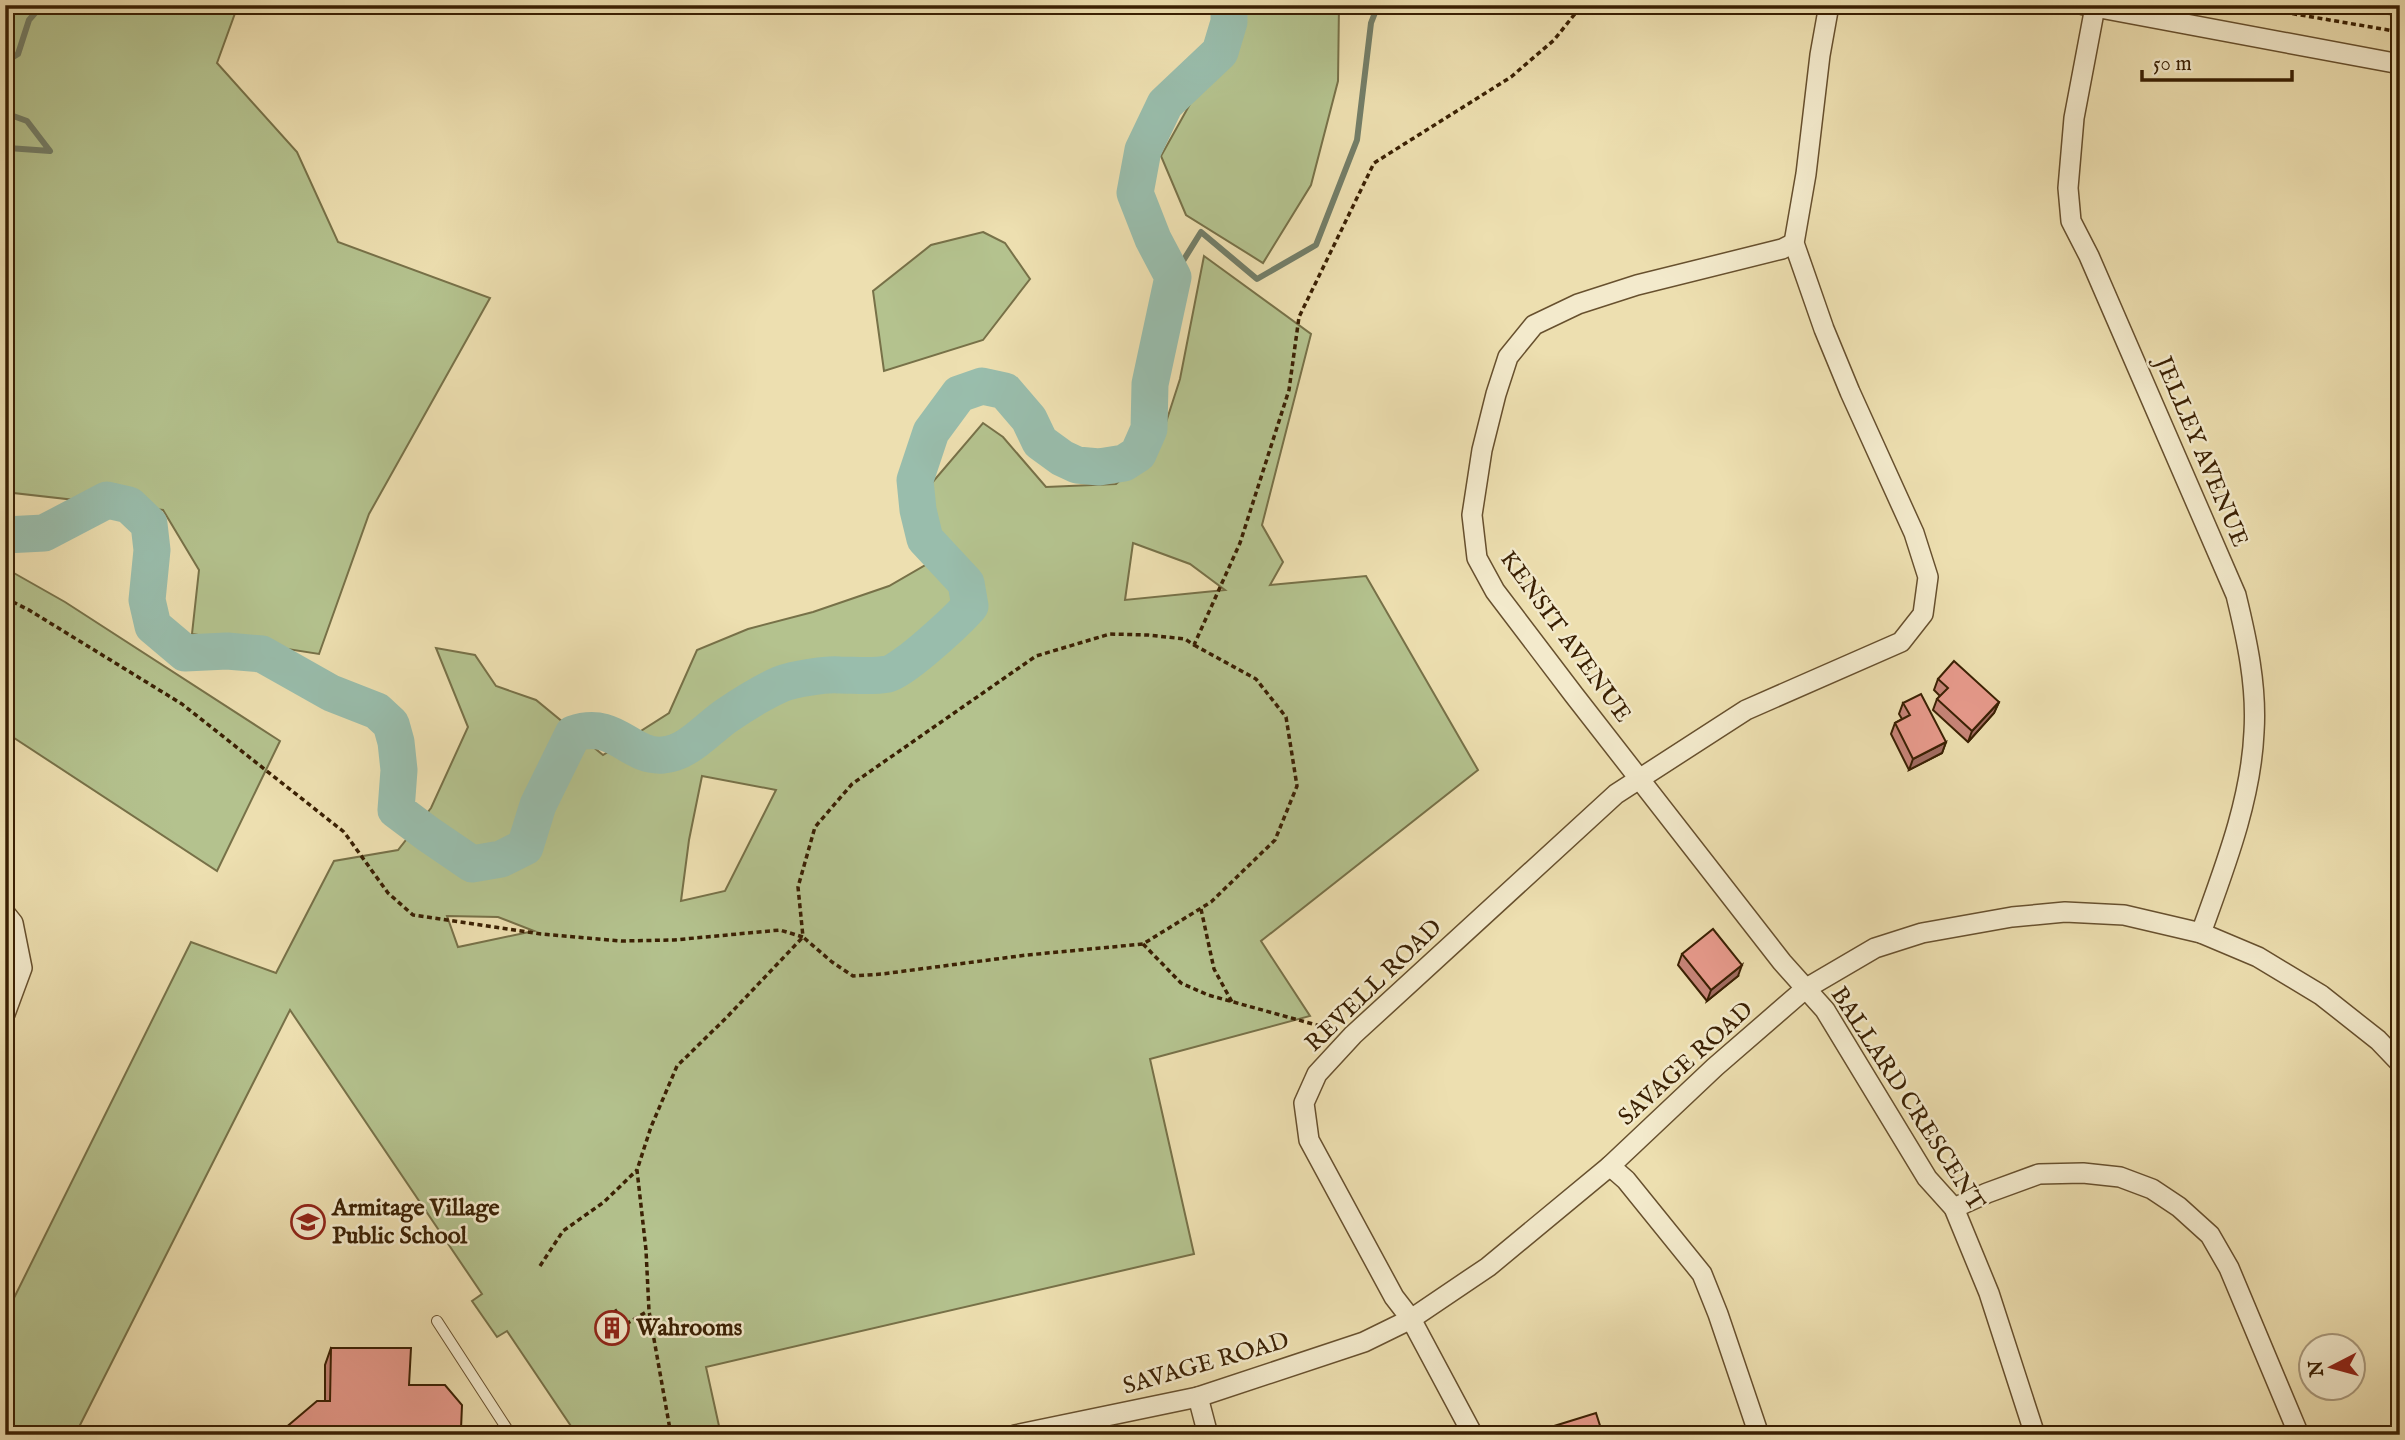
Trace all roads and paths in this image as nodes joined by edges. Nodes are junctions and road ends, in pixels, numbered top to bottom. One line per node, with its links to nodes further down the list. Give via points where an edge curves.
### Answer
1 (1579, 5): 9 (path, via 1554,40 1511,77 1374,163 1299,317 1289,390 1240,543)
2 (1829, 5): 7 (street)
3 (2242, 5): 5 (path)
4 (2089, 6): 6 (street); 13 (street, JELLEY AVENUE, via 2068,188 2071,221 2236,595 2253,684 2254,733 2247,785)
5 (2400, 32)
6 (2400, 64)
7 (1794, 243): 10 (street, via 1824,329 1914,533 1928,577 1923,614 1901,642 1746,710); 10 (street, KENSIT AVENUE, via 1637,285 1578,304 1534,325 1508,357 1496,394 1472,515 1477,558 1494,591)
8 (5, 598): 14 (path, via 181,704 344,832 388,893 413,915 621,941 780,930)
9 (1195, 645): 11 (path, via 1256,678 1286,718 1297,786 1275,840); 14 (path, via 1185,639 1110,634 1037,656 852,784 814,827 798,887)
10 (1641, 779): 16 (street, KENSIT AVENUE); 19 (street, REVELL ROAD, via 1616,794)
11 (1201, 909): 15 (path); 17 (path, via 1214,970)
12 (5, 913): 18 (street, via 13,923 22,968)
13 (2202, 933): 16 (street, SAVAGE ROAD, via 2124,915 2065,912 2012,917 1922,933 1875,948); 20 (street, SAVAGE ROAD, via 2258,957 2321,995)
14 (803, 937): 15 (path, via 853,976); 22 (path, via 677,1066)
15 (1143, 944): 17 (path, via 1181,983)
16 (1805, 989): 21 (street, SAVAGE ROAD); 23 (street, BALLARD CRESCENT, via 1825,1010 1927,1178)
17 (1232, 1002): 19 (path)
18 (5, 1014)
19 (1353, 1035): 26 (street, REVELL ROAD, via 1317,1074 1304,1103 1309,1140)
20 (2400, 1063)
21 (1610, 1166): 26 (street, SAVAGE ROAD, via 1488,1267); 35 (street, via 1702,1274)
22 (637, 1170): 24 (path, via 604,1202 563,1231); 25 (path)
23 (1954, 1208): 36 (street, BALLARD CRESCENT, via 1989,1293); 37 (street, via 2039,1174 2120,1177 2152,1189 2210,1236 2229,1268)
24 (540, 1266)
25 (649, 1311): 28 (path); 31 (path)
26 (1411, 1320): 29 (street, SAVAGE ROAD, via 1364,1342); 34 (street, REVELL ROAD)
27 (437, 1321): 30 (lane)
28 (626, 1324)
29 (1198, 1397): 32 (street, SAVAGE ROAD); 33 (street)
30 (511, 1435)
31 (671, 1435)
32 (1015, 1435)
33 (1208, 1435)
34 (1474, 1435)
35 (1759, 1435)
36 (2035, 1435)
37 (2299, 1435)

